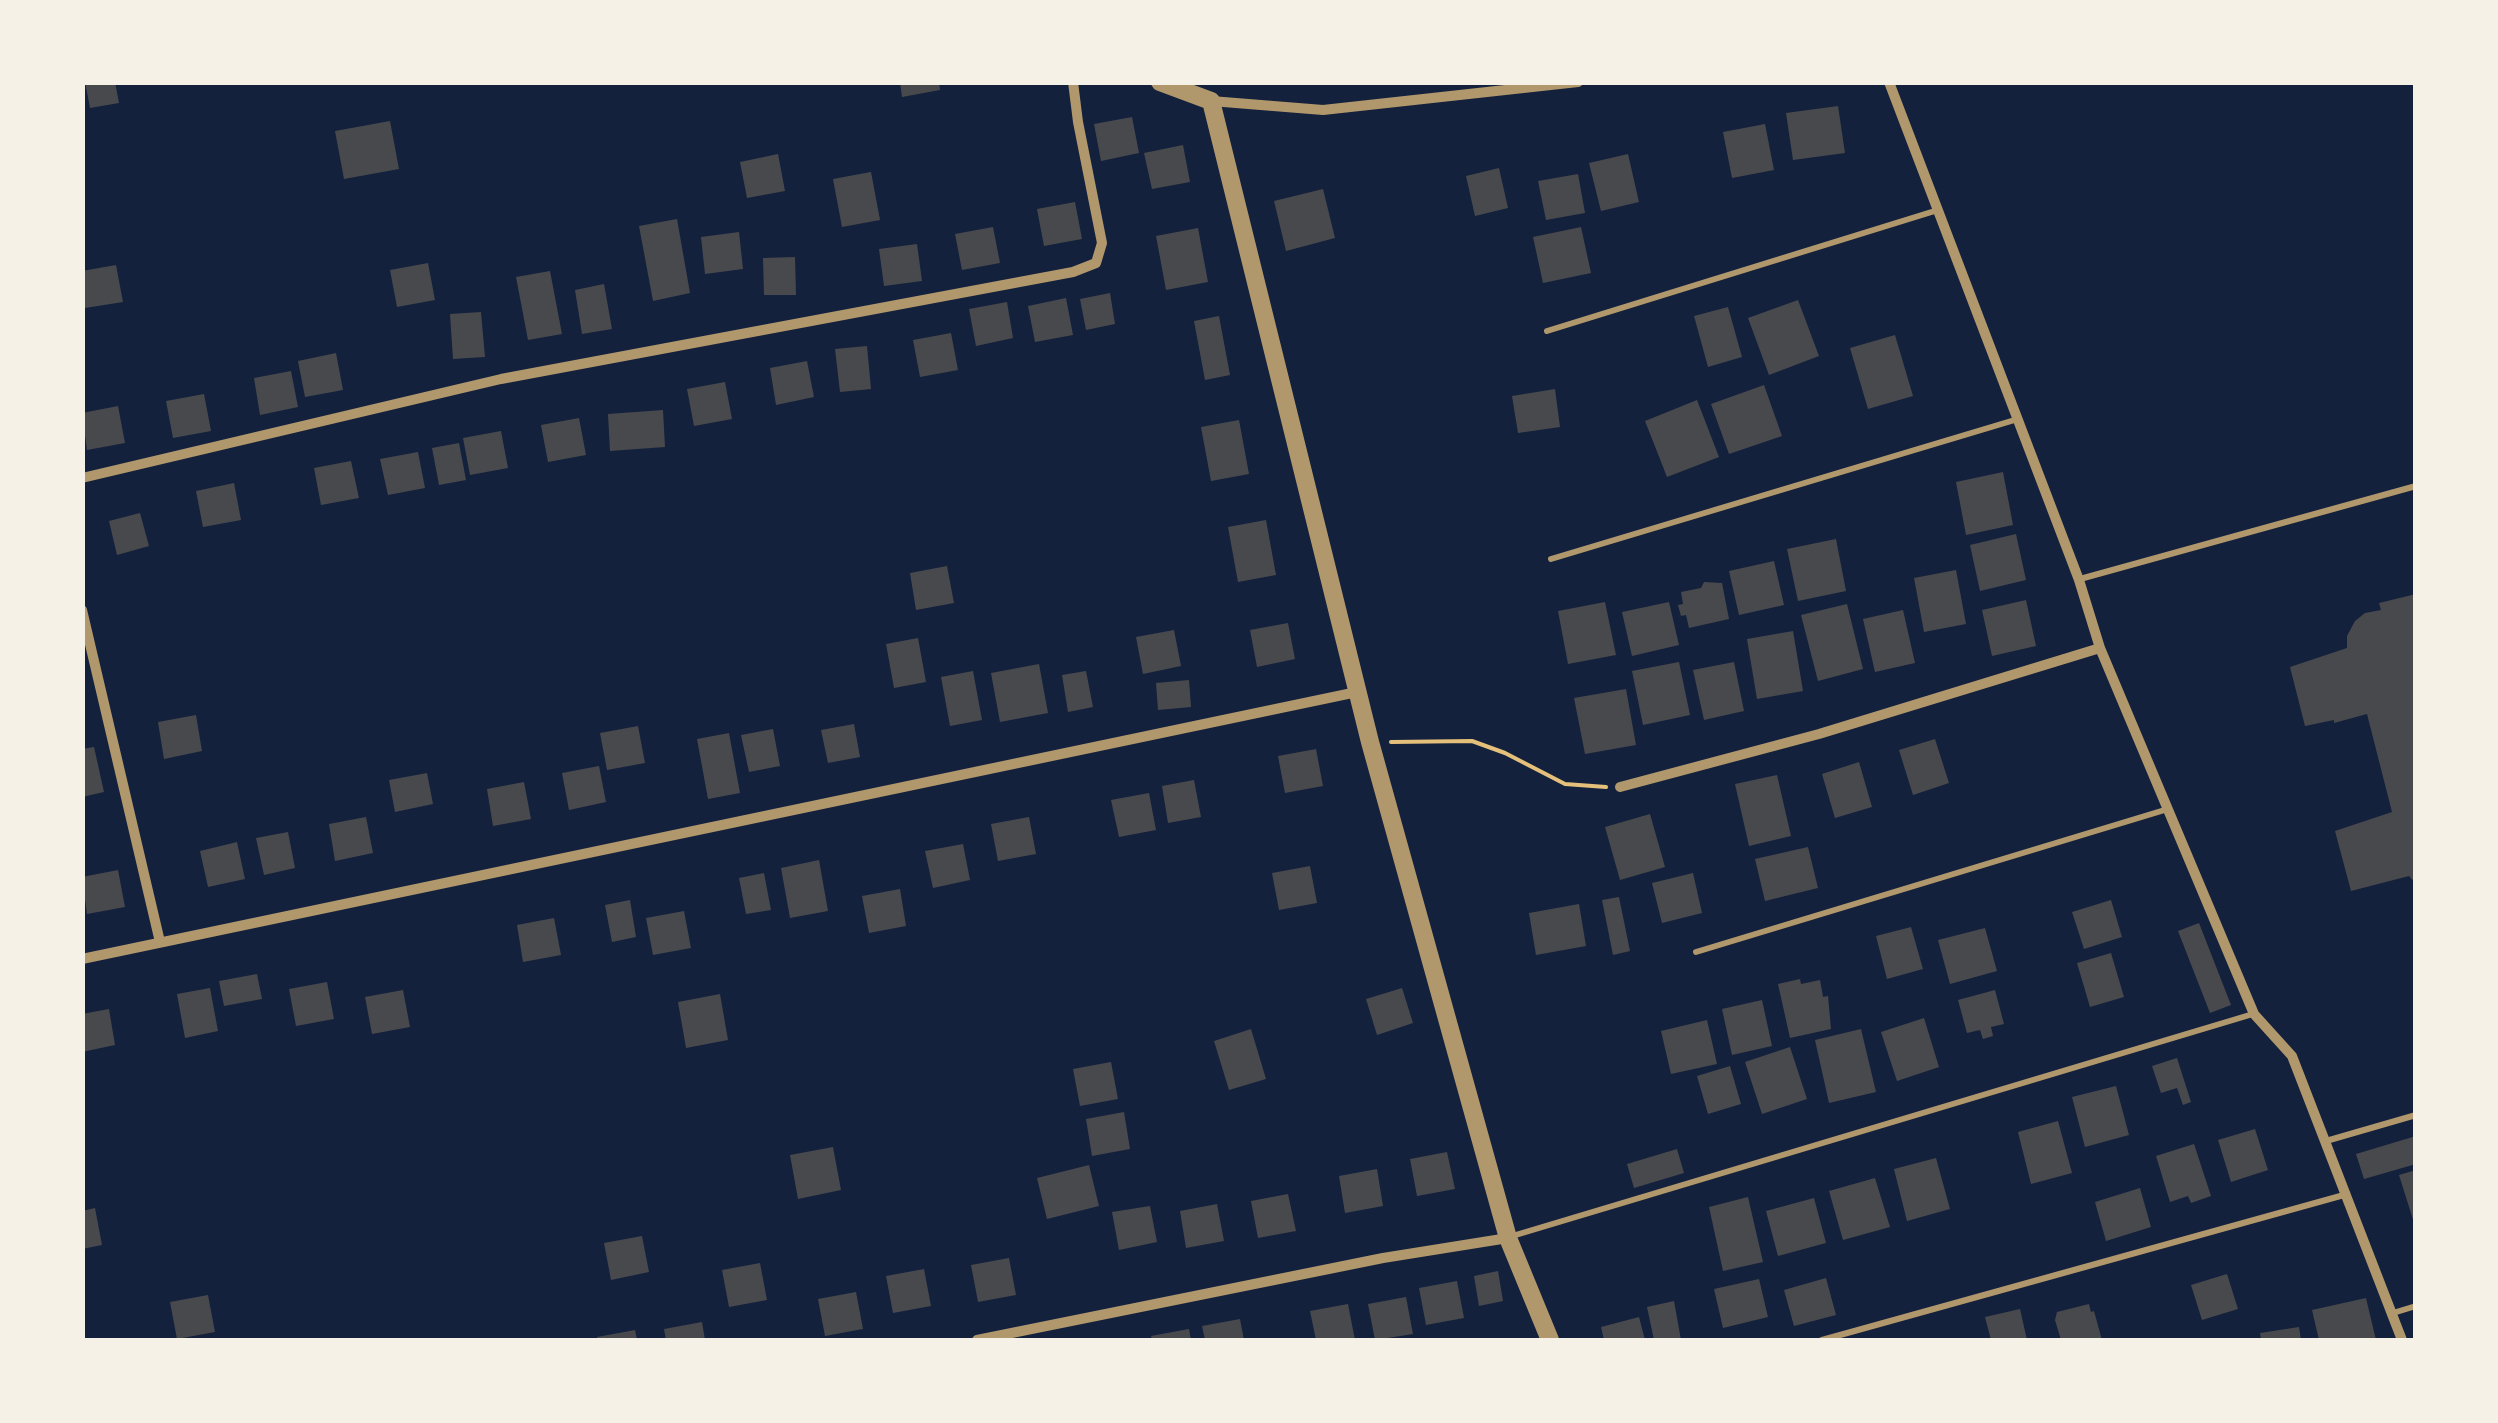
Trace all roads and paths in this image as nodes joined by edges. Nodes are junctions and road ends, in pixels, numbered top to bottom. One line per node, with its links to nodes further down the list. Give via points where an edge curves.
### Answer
1 (1073, 82): 9 (street, via 1102,243 1096,262 1085,267 501,380)
2 (1160, 82): 5 (street)
3 (1578, 82): 5 (street, via 1323,110)
4 (1889, 82): 6 (street)
5 (1210, 102): 15 (street)
6 (1940, 210): 7 (lane); 8 (street)
7 (1547, 331)
8 (2018, 419): 11 (lane); 12 (street)
9 (82, 478)
10 (2416, 486): 12 (lane)
11 (1552, 558)
12 (2079, 580): 14 (street)
13 (82, 610): 19 (street)
14 (2100, 648): 17 (street); 18 (street)
15 (1357, 692): 16 (street); 19 (street)
16 (1370, 742): 17 (path, via 1472,741 1565,784); 26 (street)
17 (1620, 787)
18 (2169, 808): 20 (lane); 22 (street)
19 (160, 942): 21 (street)
20 (1696, 952)
21 (82, 958)
22 (2254, 1014): 24 (street, via 2292,1056); 26 (lane)
23 (2416, 1115): 24 (lane)
24 (2326, 1141): 25 (street)
25 (2344, 1195): 28 (street); 31 (lane)
26 (1508, 1238): 29 (street); 30 (street)
27 (2416, 1306): 28 (lane)
28 (2391, 1313): 32 (street)
29 (977, 1340)
30 (1550, 1340)
31 (1822, 1340)
32 (2402, 1340)

